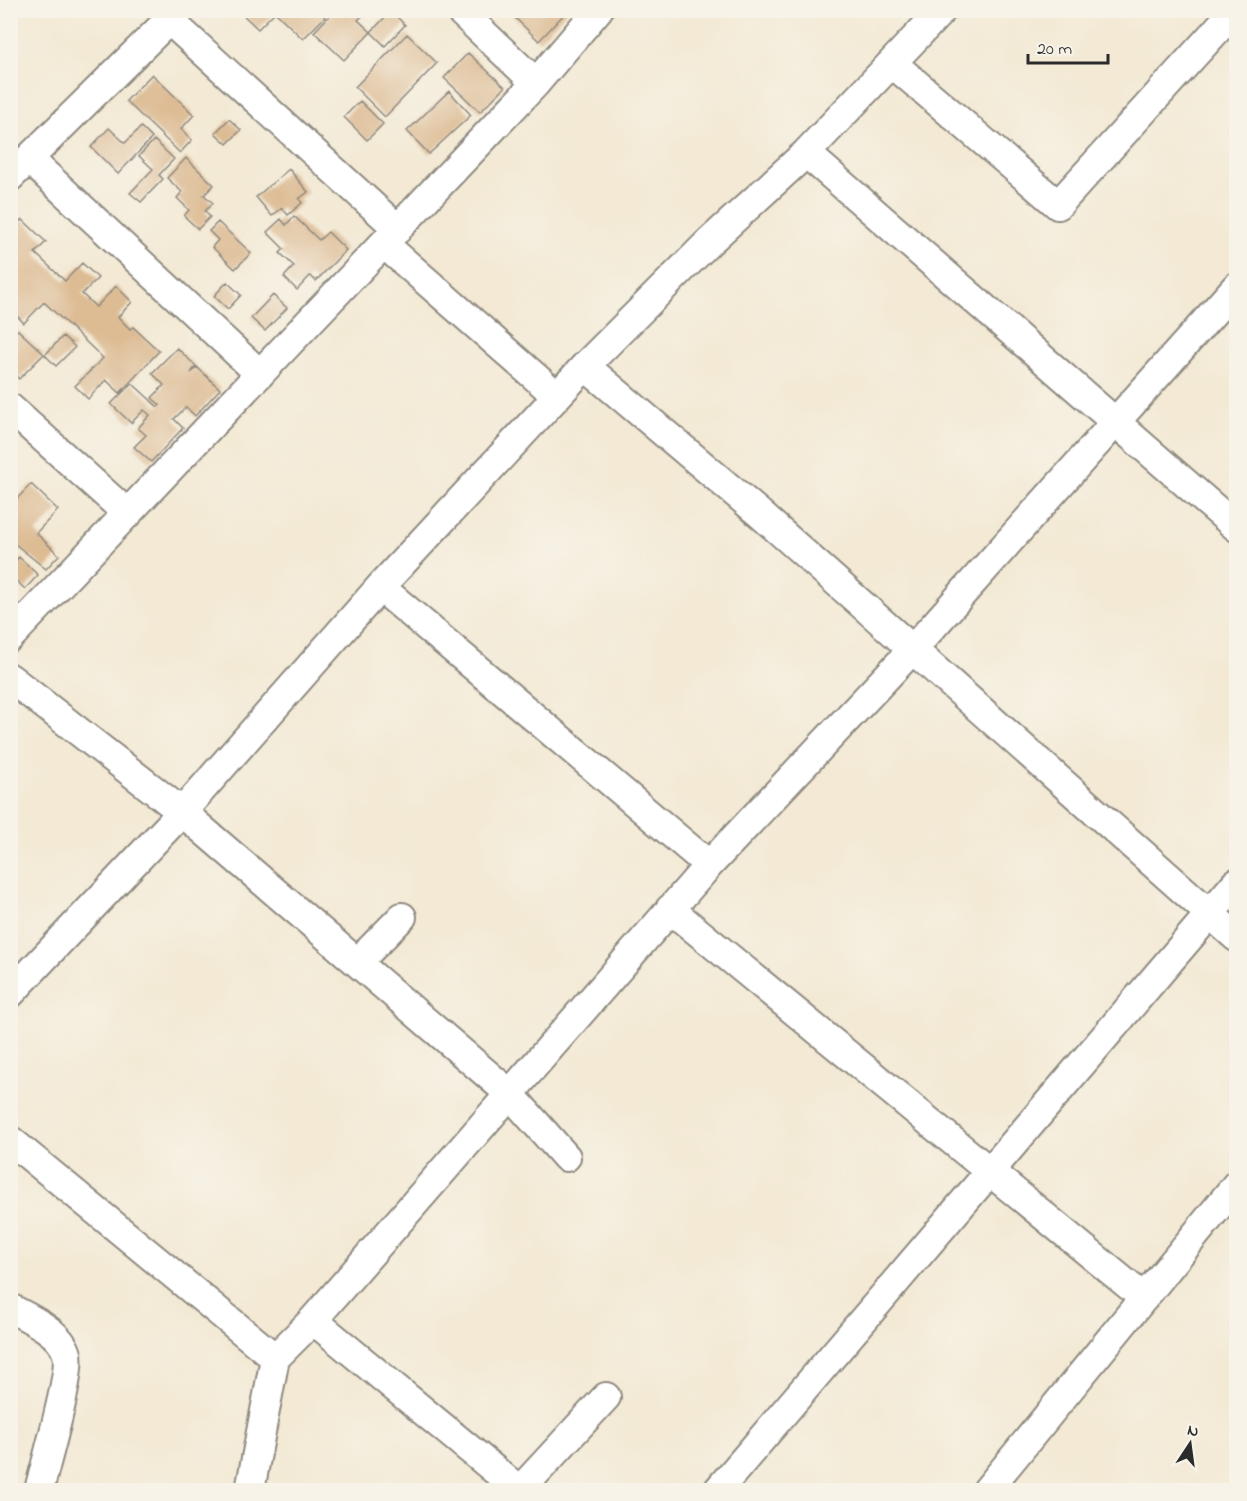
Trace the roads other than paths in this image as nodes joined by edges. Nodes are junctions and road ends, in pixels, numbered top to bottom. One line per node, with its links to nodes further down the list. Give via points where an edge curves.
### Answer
1 (459, 10): 7 (street)
2 (598, 10): 7 (street)
3 (942, 10): 6 (street)
4 (1235, 10): 6 (street, via 1058,205)
5 (174, 15): 9 (street); 10 (street)
6 (892, 63): 8 (street)
7 (536, 82): 10 (street)
8 (806, 153): 12 (street, via 708,243); 16 (street)
9 (20, 168): 13 (street)
10 (391, 236): 13 (street); 14 (street)
11 (1236, 287): 16 (street)
12 (585, 366): 14 (street); 21 (street, via 759,513)
13 (260, 374): 17 (street)
14 (557, 396): 19 (street)
15 (10, 408): 17 (street)
16 (1116, 421): 18 (street); 21 (street)
17 (128, 514): 20 (street)
18 (1236, 527)
19 (380, 587): 23 (street); 24 (street)
20 (10, 637)
21 (912, 650): 24 (street); 27 (street)
22 (10, 678): 23 (street)
23 (182, 812): 30 (street); 31 (street)
24 (709, 865): 26 (street)
25 (1236, 884): 27 (street)
26 (670, 909): 32 (street); 35 (street)
27 (1210, 914): 29 (street); 35 (street)
28 (402, 917): 30 (street)
29 (1236, 937)
30 (358, 962): 32 (street)
31 (10, 994)
32 (510, 1093): 34 (street); 39 (street)
33 (10, 1140): 40 (street)
34 (566, 1157)
35 (990, 1172): 37 (street); 45 (street)
36 (1236, 1185): 37 (street)
37 (1144, 1298): 46 (street)
38 (10, 1308): 42 (street, via 56,1337 67,1354 66,1375)
39 (313, 1320): 40 (street); 44 (street)
40 (275, 1358): 43 (street)
41 (606, 1397): 44 (street)
42 (39, 1491)
43 (250, 1491)
44 (520, 1491)
45 (718, 1491)
46 (987, 1491)

